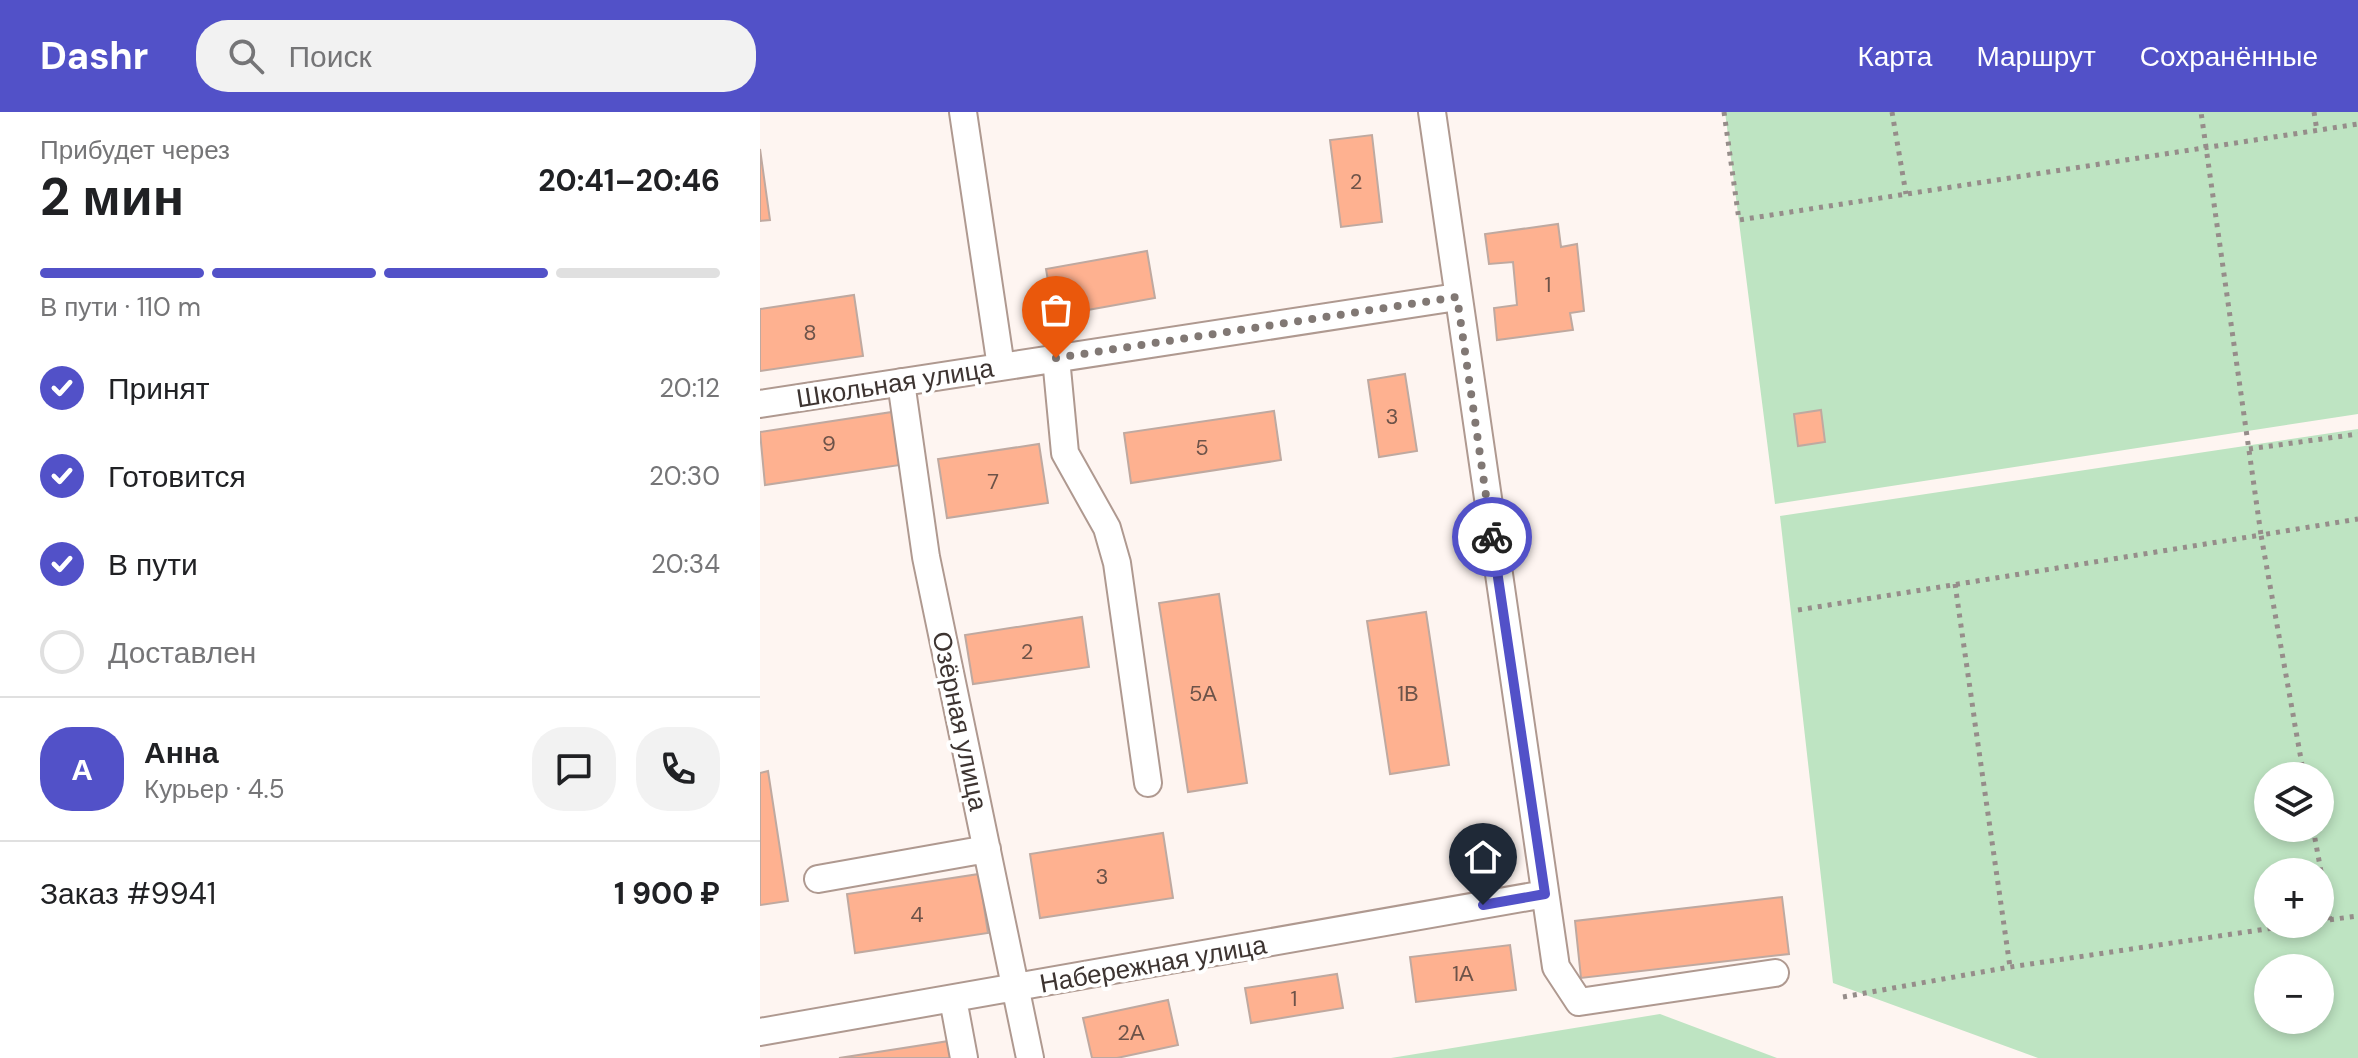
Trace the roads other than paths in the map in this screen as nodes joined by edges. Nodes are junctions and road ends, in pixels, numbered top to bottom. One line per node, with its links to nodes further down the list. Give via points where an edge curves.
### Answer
1 (963, 112): 5 (street)
2 (1432, 112): 3 (street)
3 (1457, 297): 4 (street, Школьная улица); 11 (street)
4 (1056, 358): 5 (street, Школьная улица); 8 (street, via 1065,453 1107,528 1117,563)
5 (1001, 367): 6 (street, Школьная улица)
6 (901, 382): 7 (street, Школьная улица); 9 (street, Озёрная улица, via 926,557)
7 (760, 404)
8 (1148, 783)
9 (987, 849): 10 (street); 13 (street, Озёрная улица)
10 (818, 879)
11 (1545, 894): 12 (street, via 1556,967 1579,1002); 13 (street, Набережная улица)
12 (1775, 973)
13 (1018, 989): 14 (street, Набережная улица); 17 (street, Озёрная улица)
14 (953, 999): 15 (street, Набережная улица); 16 (street)
15 (760, 1032)
16 (964, 1058)
17 (1030, 1058)

